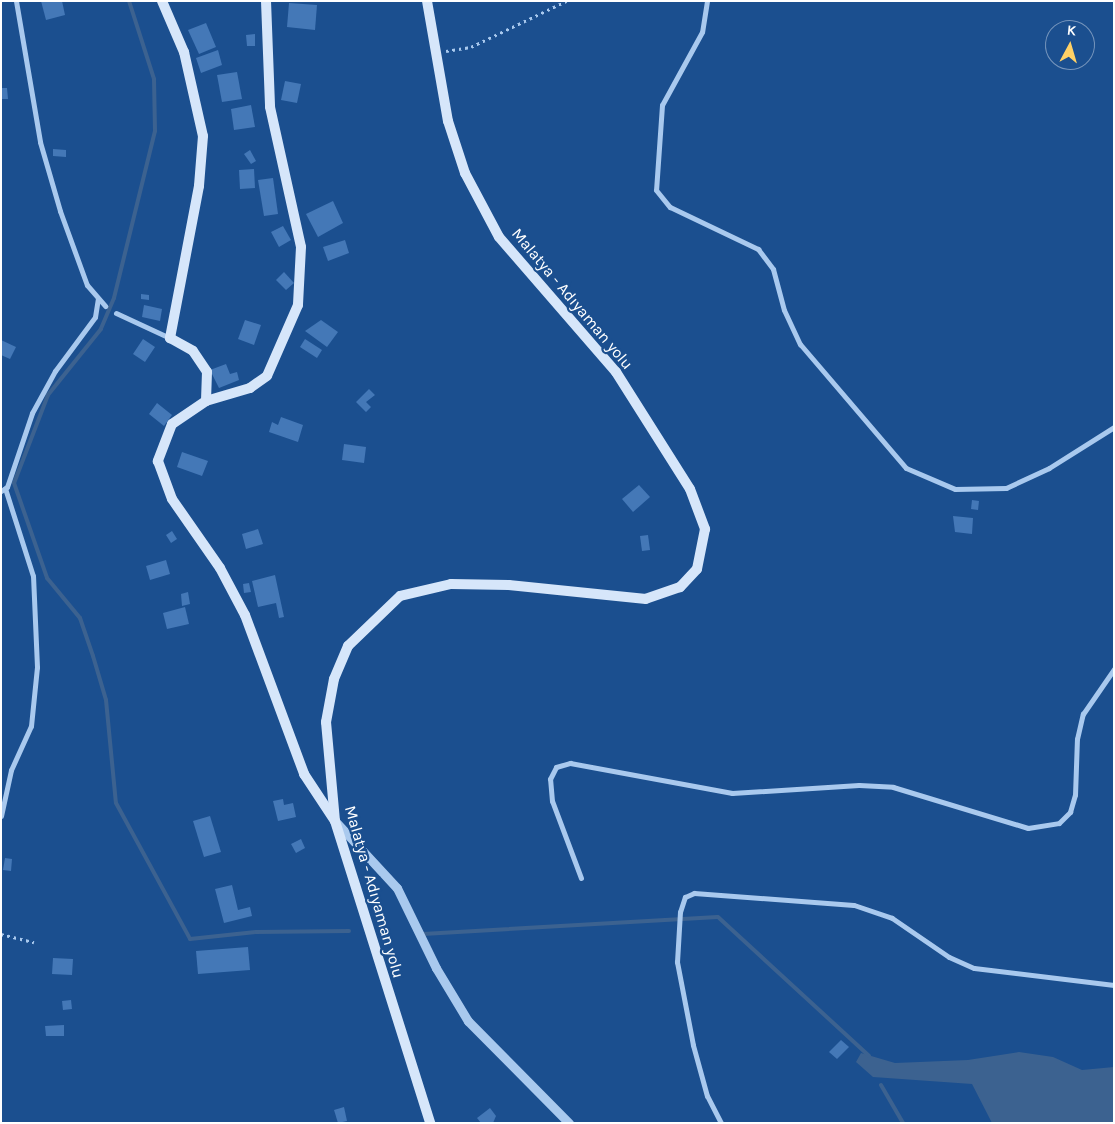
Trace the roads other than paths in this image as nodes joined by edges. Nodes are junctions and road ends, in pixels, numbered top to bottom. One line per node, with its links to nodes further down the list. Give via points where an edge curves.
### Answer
1 (16, 1): 6 (street, via 42,148 87,284)
2 (162, 1): 9 (main road, via 184,52 203,136 199,186)
3 (266, 1): 10 (main road, via 270,107 301,247 298,305 267,376 250,388)
4 (428, 1): 15 (main road, Malatya - Adıyaman yolu, via 448,121 465,173 499,237 616,372 690,489 705,529 697,569 680,587 646,599 509,585 451,584 400,596 348,646 334,679 326,722)
5 (706, 1): 11 (street, via 702,32 662,105 656,190 670,207 758,249 773,269 784,310 800,344 906,468 926,480 955,489 1006,488 1049,468)
6 (98, 299): 7 (street); 12 (street, via 95,317 55,371 32,412)
7 (105, 306)
8 (116, 313): 9 (street)
9 (170, 338): 10 (main road, via 193,351 207,372)
10 (206, 401): 15 (main road, via 172,424 158,461 172,500 220,568 245,615 304,774)
11 (1114, 427)
12 (3, 490): 14 (street, via 33,576 37,667 30,726 12,770)
13 (1114, 669): 16 (street, via 1083,714 1077,739 1075,795 1070,812 1059,823 1028,828 892,787 860,785 732,793 570,763 556,767 550,779 552,802)
14 (1, 816)
15 (335, 822): 18 (main road, Malatya - Adıyaman yolu); 19 (street, via 397,888 436,968 468,1021)
16 (581, 878)
17 (1114, 985): 20 (street, via 974,968 949,957 892,918 854,905 694,893 685,897 680,912 677,962 693,1045)
18 (430, 1123)
19 (569, 1123)
20 (721, 1123)

